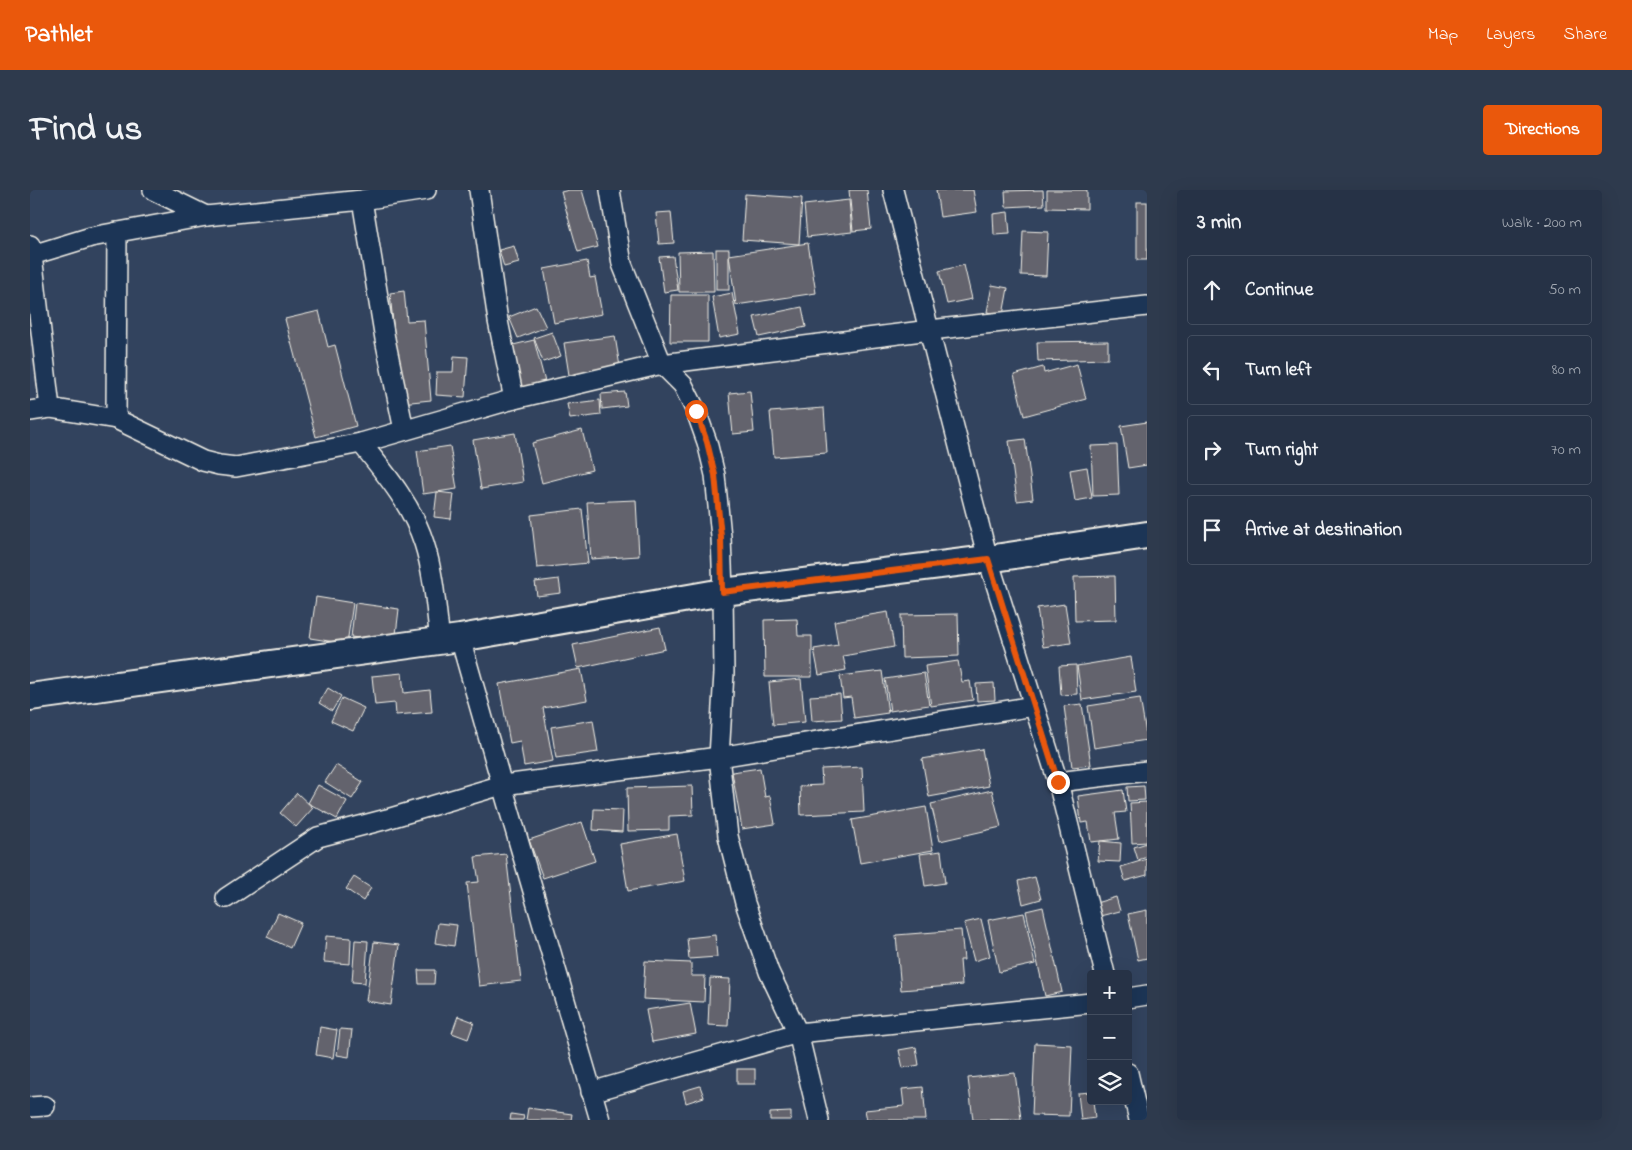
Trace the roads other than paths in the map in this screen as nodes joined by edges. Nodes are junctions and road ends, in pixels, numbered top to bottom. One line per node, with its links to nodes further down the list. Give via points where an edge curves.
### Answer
1 (153, 190): 7 (street)
2 (426, 190): 6 (street)
3 (480, 190): 13 (street, via 498,322)
4 (610, 190): 12 (street, via 622,264)
5 (893, 190): 11 (street)
6 (351, 197): 7 (street, via 277,210); 17 (street)
7 (206, 216): 8 (street)
8 (117, 232): 9 (street); 16 (street)
9 (31, 250): 14 (street)
10 (1147, 306): 11 (street)
11 (930, 330): 12 (street); 20 (street)
12 (662, 364): 13 (street); 21 (street, via 683,385 707,442 715,475)
13 (514, 400): 17 (street)
14 (50, 408): 15 (street); 16 (street)
15 (30, 411)
16 (116, 419): 18 (street, via 203,461 236,467)
17 (404, 430): 18 (street)
18 (361, 443): 22 (street, via 411,512 424,543)
19 (1147, 534): 20 (street)
20 (988, 559): 21 (street); 24 (street)
21 (722, 592): 22 (street); 25 (street, via 724,673)
22 (450, 639): 23 (street); 28 (street)
23 (30, 697)
24 (1034, 706): 25 (street); 27 (street)
25 (719, 757): 28 (street); 34 (street, via 728,836 745,903 769,972)
26 (1147, 772): 27 (street)
27 (1058, 782): 30 (street)
28 (502, 786): 29 (street, via 318,837); 36 (street)
29 (226, 898)
30 (1104, 970)
31 (1147, 995): 32 (street)
32 (1132, 997)
33 (1087, 1002): 34 (street)
34 (798, 1033): 36 (street); 38 (street)
35 (1132, 1090): 39 (street)
36 (591, 1092): 37 (street)
37 (600, 1120)
38 (819, 1120)
39 (1139, 1120)

